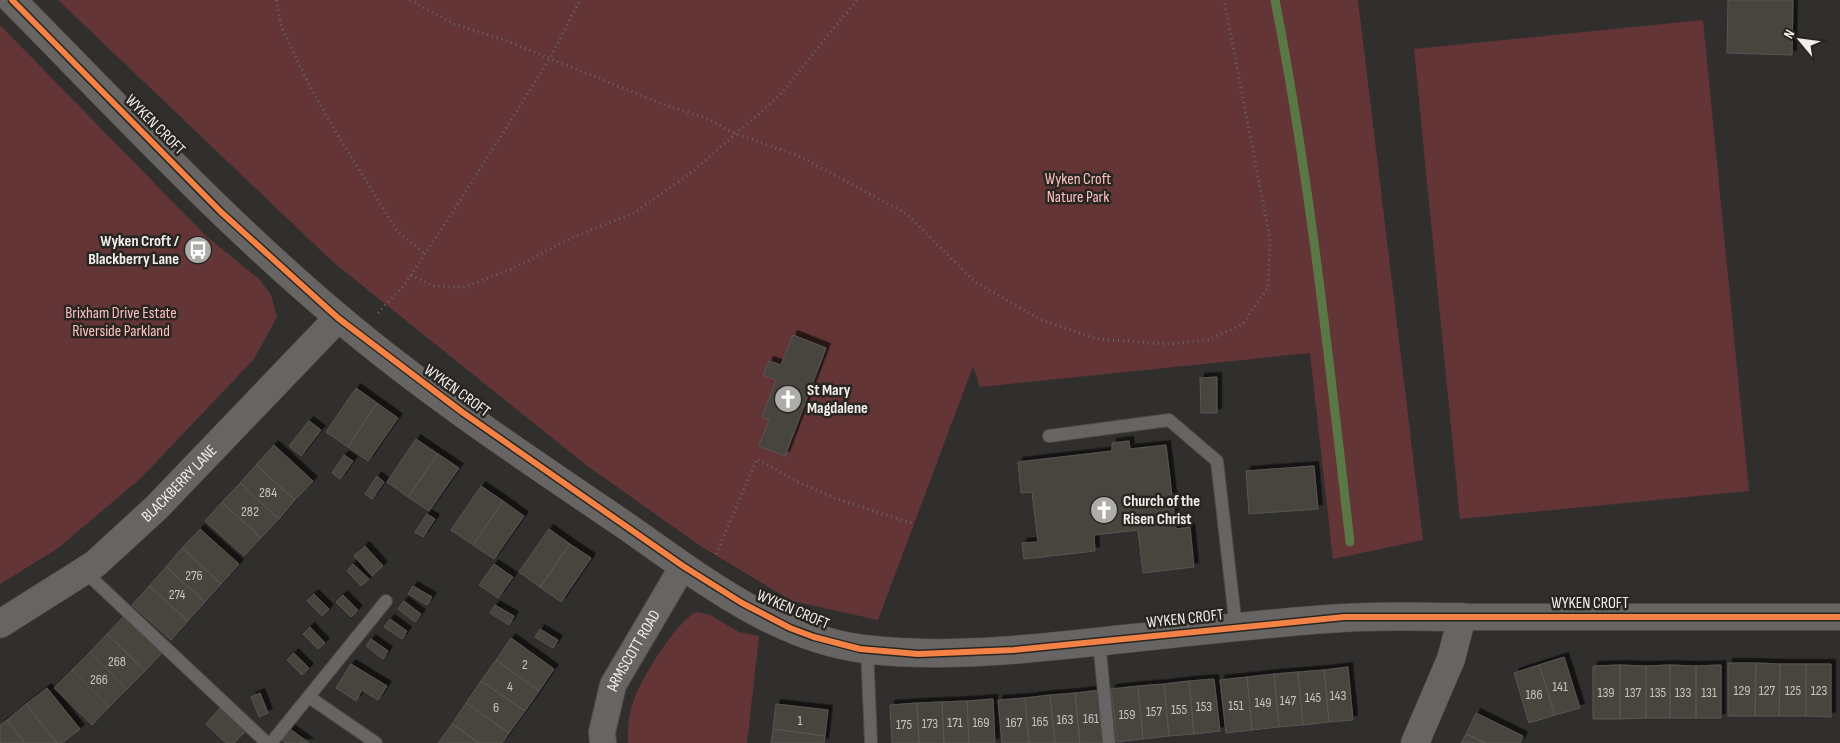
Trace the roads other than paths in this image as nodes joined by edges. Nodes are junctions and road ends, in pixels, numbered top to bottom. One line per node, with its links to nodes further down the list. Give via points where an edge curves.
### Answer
1 (12, 0): 2 (street, WYKEN CROFT, via 221,212)
2 (338, 318): 4 (street, BLACKBERRY LANE, via 157,507); 5 (street, WYKEN CROFT, via 462,412)
3 (1049, 436): 10 (lane, via 1169,420 1217,461)
4 (84, 571): 9 (street, BLACKBERRY LANE); 14 (lane)
5 (694, 573): 12 (street, WYKEN CROFT, via 742,604 790,628); 17 (street, ARMSCOTT ROAD, via 613,685 602,732)
6 (386, 601): 13 (lane)
7 (1462, 616): 8 (street, WYKEN CROFT); 10 (street, WYKEN CROFT, via 1344,618); 20 (street, via 1451,659)
8 (1840, 618)
9 (0, 624)
10 (1236, 628): 11 (street, WYKEN CROFT)
11 (1099, 642): 12 (street, WYKEN CROFT, via 918,654); 19 (lane)
12 (866, 650): 18 (lane)
13 (309, 697): 15 (lane); 16 (lane)
14 (268, 743)
15 (271, 743)
16 (376, 743)
17 (603, 743)
18 (871, 743)
19 (1109, 743)
20 (1415, 743)

